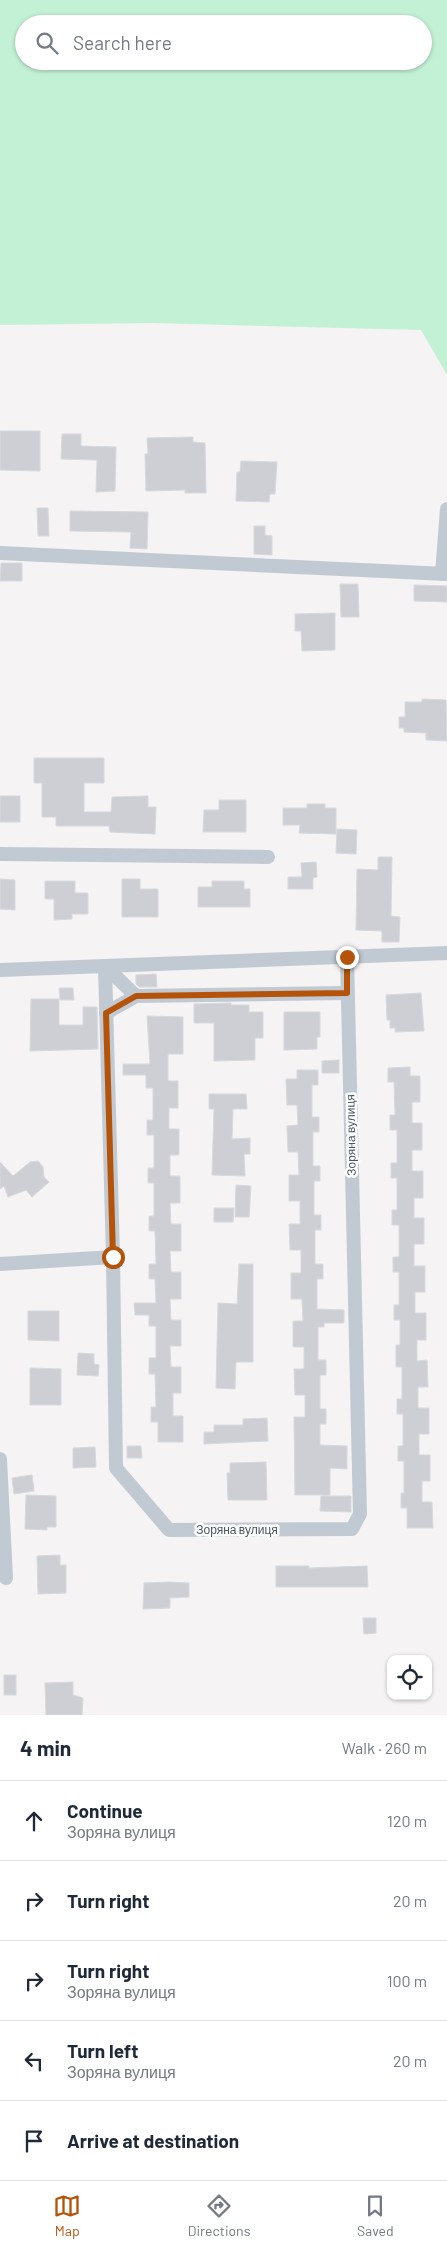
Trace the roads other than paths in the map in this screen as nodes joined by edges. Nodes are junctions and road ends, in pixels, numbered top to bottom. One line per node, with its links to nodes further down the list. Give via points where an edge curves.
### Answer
1 (447, 509): 3 (street)
2 (0, 553): 3 (street)
3 (444, 574)
4 (0, 854): 5 (street)
5 (268, 857)
6 (447, 953): 7 (street)
7 (347, 957): 8 (street); 10 (street, Зоряна вулиця)
8 (105, 966): 9 (street); 11 (street); 12 (street, Зоряна вулиця)
9 (0, 970)
10 (347, 993): 11 (street); 13 (street, Зоряна вулиця, via 360,1514 352,1529 169,1530 116,1468)
11 (136, 996): 12 (street)
12 (106, 1013): 13 (street, Зоряна вулиця)
13 (113, 1257): 14 (street)
14 (0, 1264)
15 (0, 1459): 16 (street)
16 (6, 1578)

